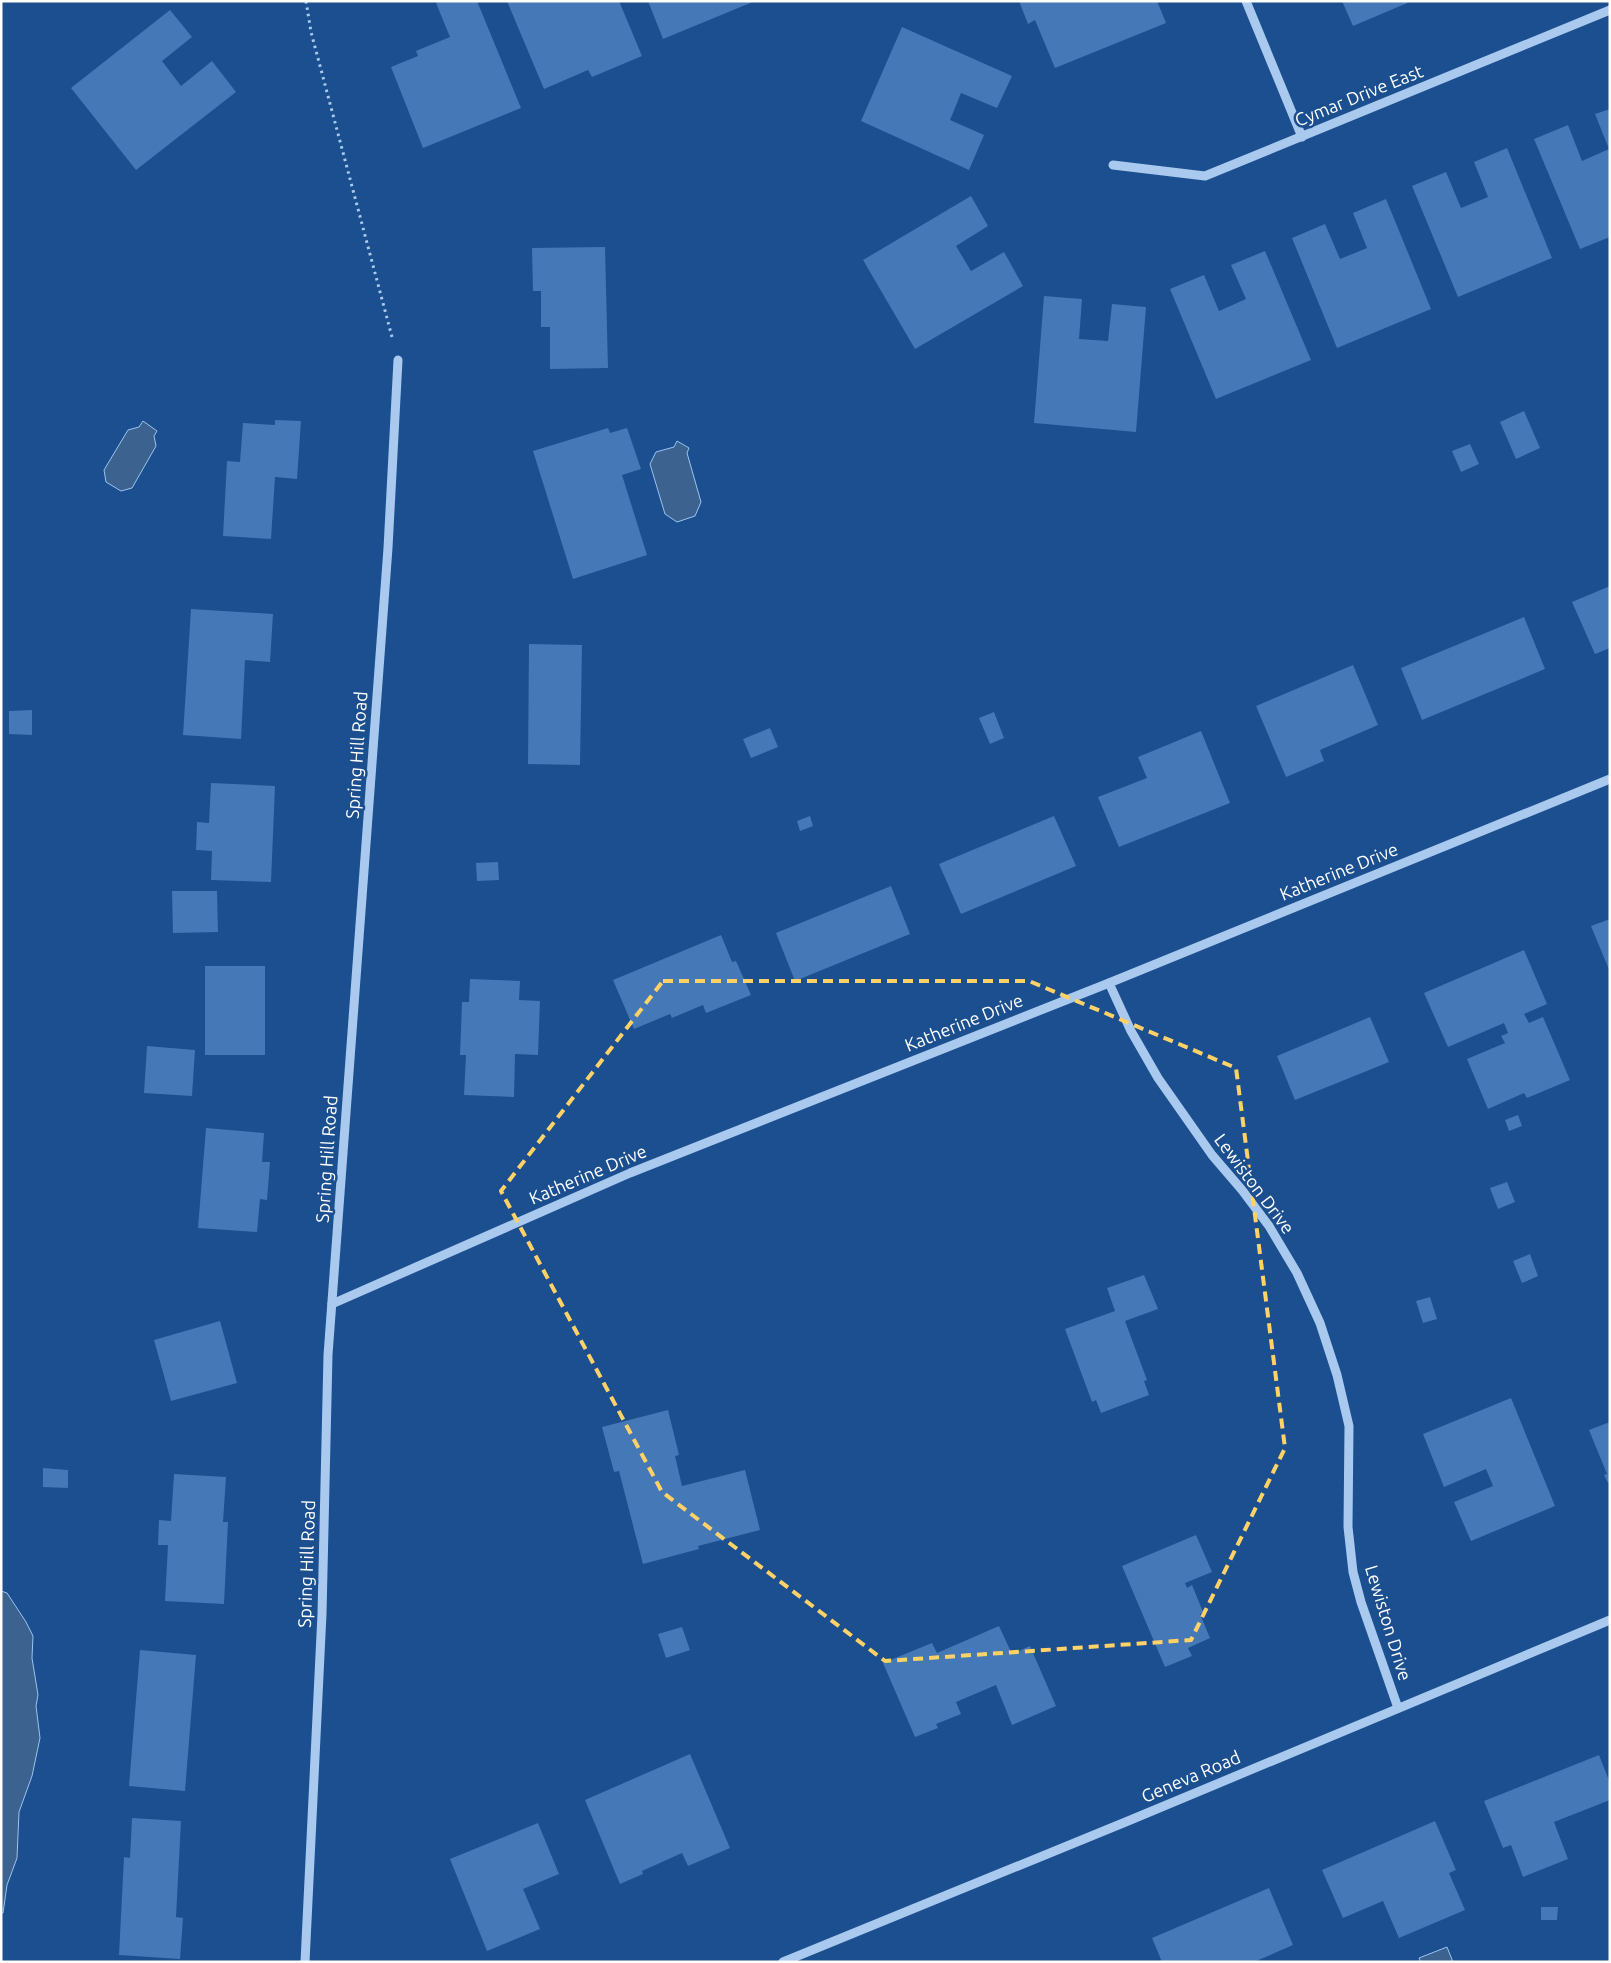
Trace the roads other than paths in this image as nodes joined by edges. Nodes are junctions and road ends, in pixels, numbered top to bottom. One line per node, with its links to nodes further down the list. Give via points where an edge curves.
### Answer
1 (1246, 1): 3 (street)
2 (1610, 10): 3 (street, Cymar Drive East)
3 (1302, 137): 4 (street, Cymar Drive East, via 1205,176)
4 (1114, 165)
5 (398, 360): 8 (street, Spring Hill Road, via 388,548)
6 (1610, 778): 7 (street, Katherine Drive)
7 (1109, 983): 8 (street, Katherine Drive, via 630,1173); 10 (street, Lewiston Drive, via 1158,1078 1212,1155 1269,1226 1297,1273 1320,1323 1349,1426 1348,1527 1353,1572)
8 (332, 1304): 11 (street, Spring Hill Road, via 322,1614)
9 (1610, 1620): 10 (street, Geneva Road)
10 (1398, 1708): 12 (street, Geneva Road)
11 (305, 1962)
12 (783, 1962)

